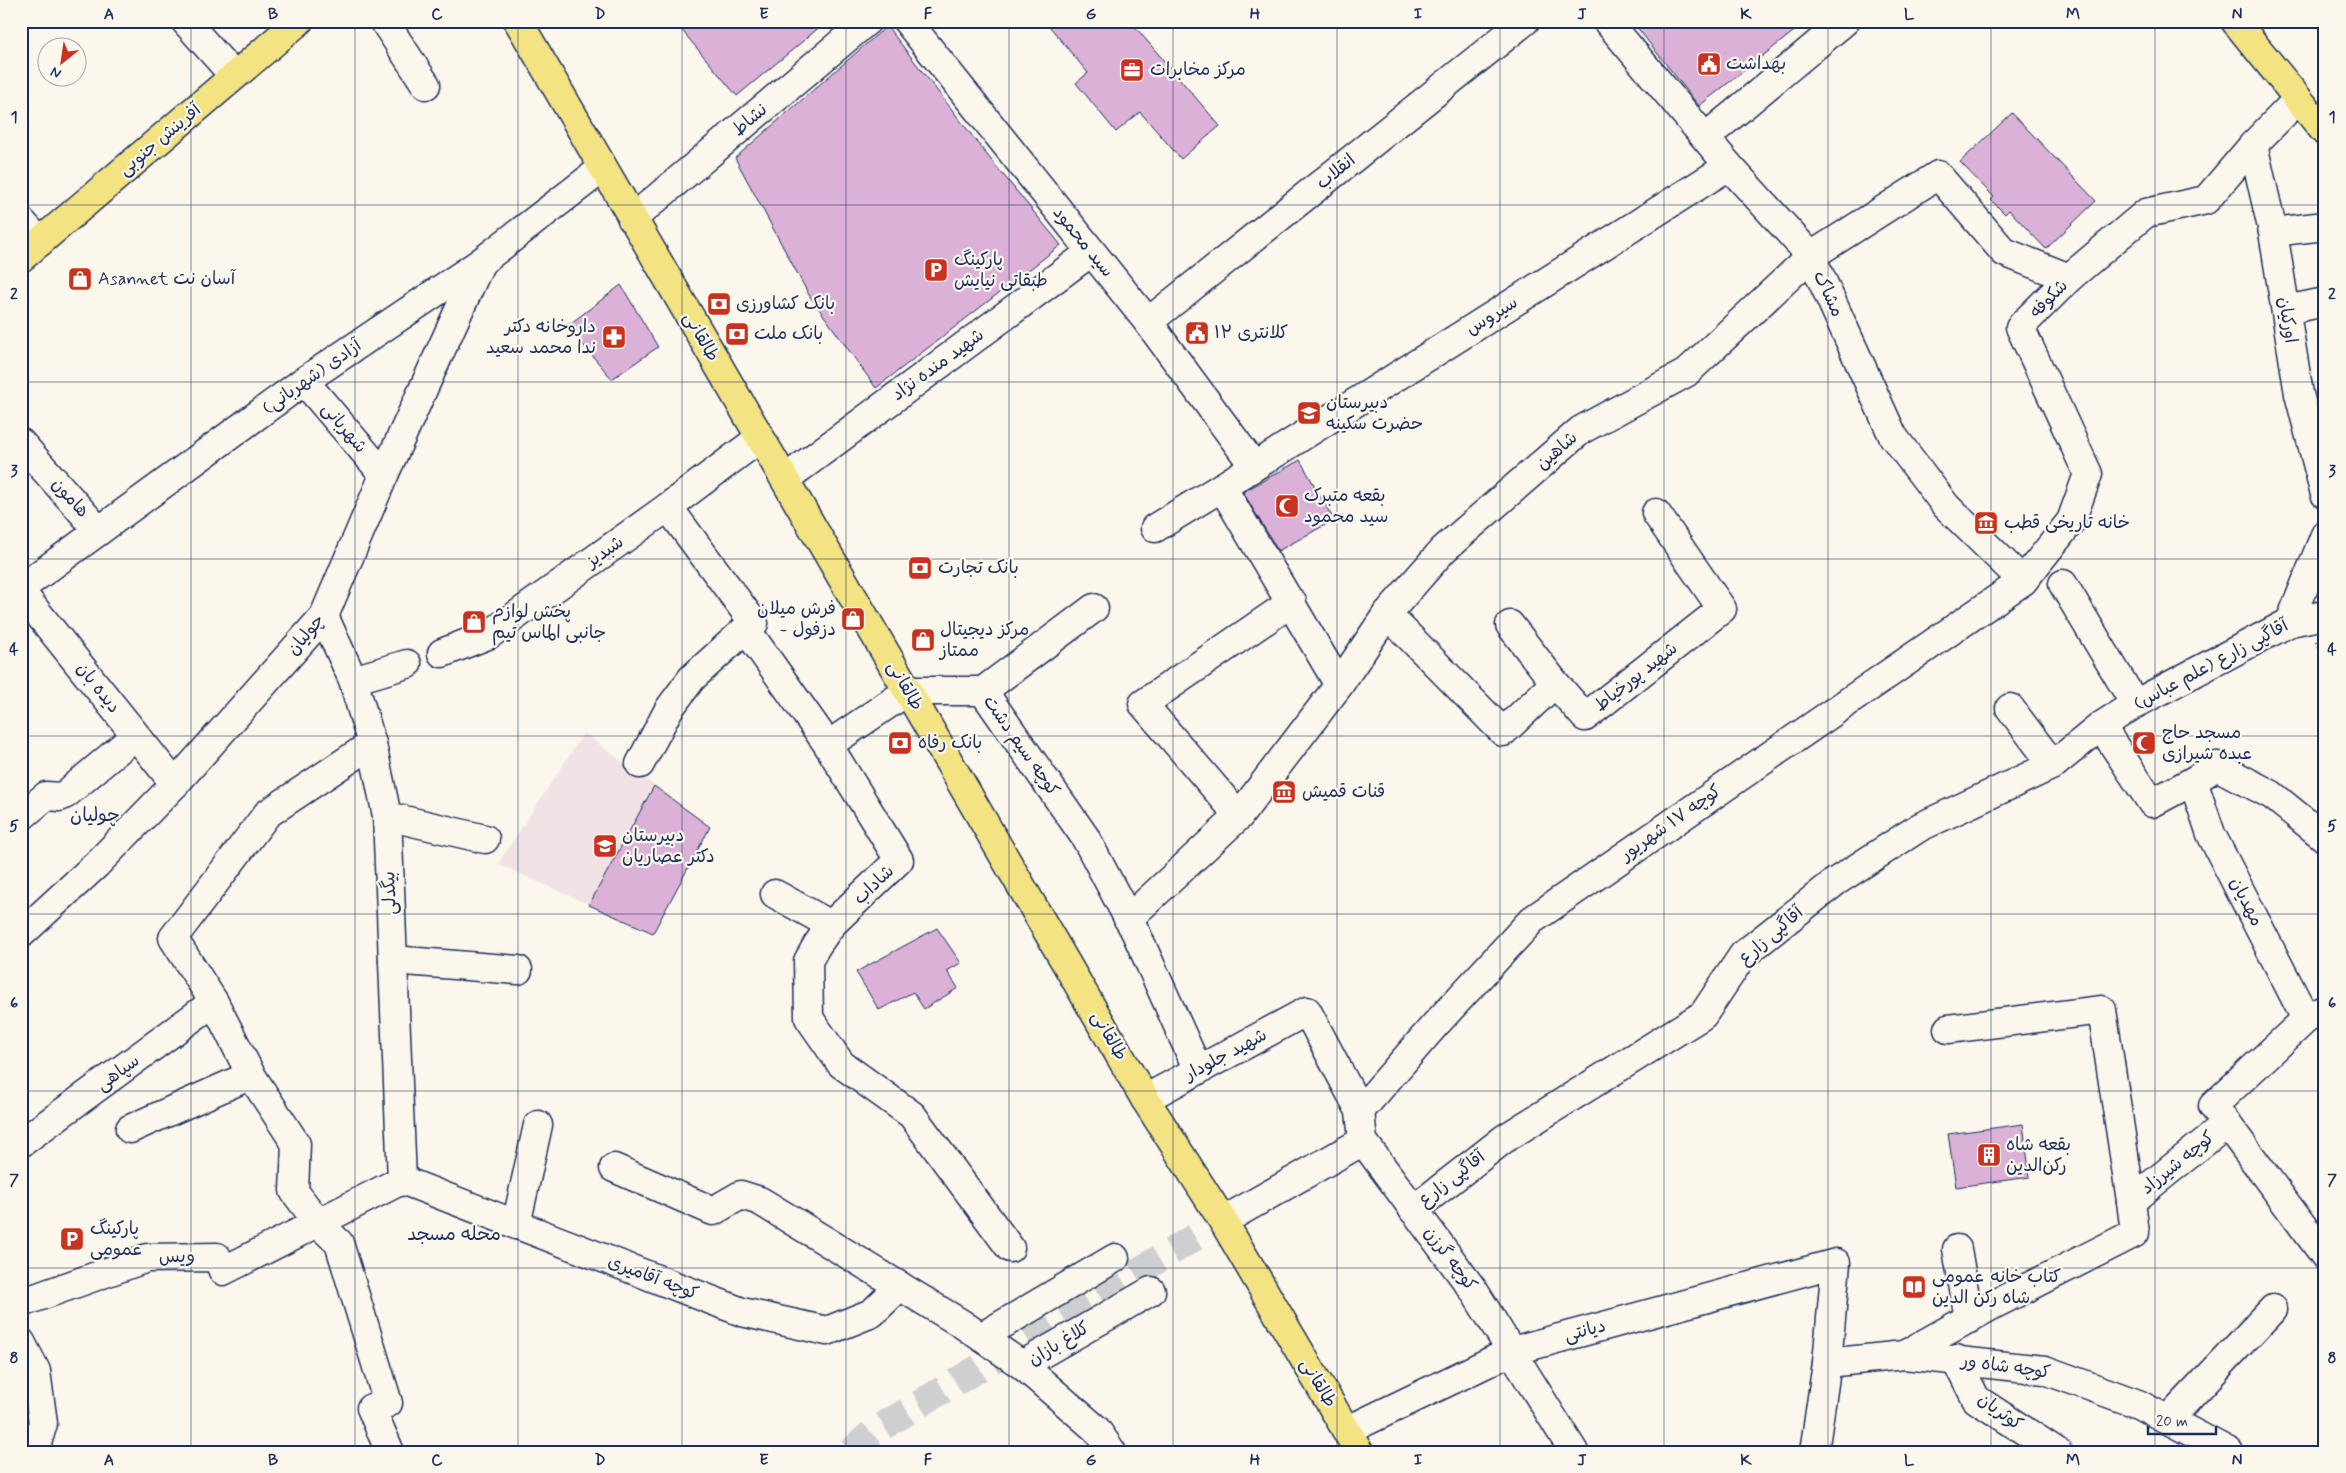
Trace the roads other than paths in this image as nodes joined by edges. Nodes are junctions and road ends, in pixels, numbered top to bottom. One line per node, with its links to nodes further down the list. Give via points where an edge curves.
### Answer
1 (185, 21): 11 (street)
2 (299, 21): 11 (main road, آفرینش جنوبی)
3 (384, 21): 12 (street)
4 (518, 21): 18 (main road, طالقانی)
5 (867, 21): 19 (street, نشاط)
6 (908, 21): 24 (street, سید محمود)
7 (1525, 21): 30 (street, انقلاب)
8 (1608, 21): 15 (street, مشاک)
9 (1844, 21): 15 (street)
10 (2235, 21): 13 (main road)
11 (234, 76): 23 (main road, آفرینش جنوبی)
12 (426, 85)
13 (2298, 99): 14 (main road); 16 (street, شکوفه)
14 (2325, 132)
15 (1706, 137): 17 (street, مشاک)
16 (2253, 145): 22 (street, اورکیان); 27 (street, شکوفه, via 2206,200 2146,213)
17 (1729, 166): 25 (street, مشاک); 34 (street, سیروس)
18 (603, 168): 19 (main road, طالقانی); 26 (street, آزادی (شهربانی))
19 (632, 219): 32 (main road, طالقانی)
20 (21, 221): 23 (street)
21 (2325, 226): 22 (street)
22 (2273, 232): 29 (street, اورکیان)
23 (30, 250)
24 (1091, 252): 30 (street, سید محمود); 36 (street, شهید منده نژاد)
25 (1811, 256): 27 (street, شاهین, via 1938,175 2004,252); 44 (street, مشاک, via 1893,436 1946,506); 49 (street, شاهین, via 1686,373 1581,430 1443,550)
26 (481, 262): 31 (street, آزادی (شهربانی)); 35 (street, چولیان)
27 (2069, 278): 44 (street, شکوفه, via 2020,327 2088,474 2071,520)
28 (2325, 302): 29 (street)
29 (2286, 310): 38 (street, اورکیان, via 2299,394)
30 (1148, 322): 34 (street, سید محمود)
31 (304, 381): 35 (street, شهربانی); 42 (street, آزادی (شهربانی))
32 (760, 438): 36 (main road, طالقانی); 39 (street, شبدیز)
33 (21, 443): 42 (street, هامون)
34 (1254, 466): 37 (street, سیروس)
35 (384, 476): 51 (street, چولیان)
36 (785, 479): 60 (main road, طالقانی)
37 (1222, 487): 41 (street, سیروس); 47 (street)
38 (2325, 494)
39 (668, 507): 54 (street, via 754,623); 55 (street, شبدیز, via 490,634)
40 (1656, 514): 58 (street, شهید پورخیاط, via 1722,609 1585,718)
41 (1155, 528)
42 (99, 531): 46 (street, آزادی (شهربانی))
43 (2325, 535): 52 (street)
44 (2023, 581): 90 (street, کوچه ۱۷ شهریور, via 1532,920)
45 (2063, 584): 62 (street)
46 (21, 590): 65 (street, دیده بان)
47 (1292, 602): 59 (street); 73 (street, via 1143,704)
48 (1094, 608): 61 (street)
49 (1387, 614): 58 (street, via 1503,732); 59 (street, شاهین)
50 (2325, 615): 52 (street, آقاگپی زارع (علم عباس))
51 (324, 616): 57 (street, بیگدلی); 71 (street, چولیان)
52 (2290, 622): 62 (street, آقاگپی زارع (علم عباس))
53 (1510, 625): 58 (street)
54 (746, 629): 67 (street, شاداب); 68 (street, via 692,678 669,709)
55 (442, 653)
56 (407, 664): 57 (street)
57 (353, 680): 66 (street, بیگدلی)
58 (1555, 683)
59 (1339, 684): 73 (street, شاهین)
60 (908, 691): 61 (street, کوچه سیم دشت); 67 (street); 89 (main road, طالقانی)
61 (983, 691): 78 (street, کوچه سیم دشت, via 1085,837)
62 (2136, 704): 64 (street, آقاگپی زارع (علم عباس))
63 (2010, 708): 69 (street)
64 (2101, 726): 69 (street, آقاگپی زارع); 70 (street, via 2152,802)
65 (135, 736): 71 (street, دیده بان); 74 (street, via 66,794 46,796)
66 (372, 744): 72 (street, بیگدلی); 83 (street, via 267,814 173,938)
67 (828, 745): 79 (street, شاداب, via 899,860)
68 (640, 764)
69 (2054, 765): 99 (street, آقاگپی زارع, via 1920,827 1835,882 1743,955 1703,1015 1504,1139)
70 (2194, 781): 75 (street, via 2217,766 2272,795); 85 (street, مهدیان, via 2211,834)
71 (175, 784): 80 (street, چولیان, via 97,864)
72 (387, 816): 76 (street); 81 (street, بیگدلی)
73 (1239, 816): 78 (street, شاهین)
74 (21, 817)
75 (2325, 838)
76 (485, 839)
77 (775, 894): 79 (street)
78 (1128, 919): 87 (street, کوچه سیم دشت)
79 (831, 925): 103 (street, شاداب, via 808,961 809,1018 841,1064 912,1115)
80 (21, 934)
81 (393, 960): 82 (street); 97 (street, بیگدلی)
82 (518, 970)
83 (214, 1002): 88 (street); 95 (street, سپاهی)
84 (1307, 1011): 87 (street, شهید جلودار); 90 (street, کوچه گرزن)
85 (2315, 1014): 91 (street, کوچه شیرزاد, via 2213,1106)
86 (1948, 1028): 98 (street, via 2102,1010)
87 (1198, 1070): 89 (street, شهید جلودار)
88 (251, 1075): 93 (street); 100 (street, via 296,1144 294,1192)
89 (1145, 1098): 102 (main road, طالقانی)
90 (1360, 1111): 94 (street, کوچه گرزن)
91 (2227, 1124): 98 (street, کوچه شیرزاد); 105 (street)
92 (538, 1125): 101 (street)
93 (130, 1129)
94 (1363, 1140): 99 (street, کوچه گرزن); 102 (street)
95 (21, 1143)
96 (614, 1168): 107 (street, via 713,1211 741,1195 760,1201)
97 (402, 1180): 100 (street); 101 (street, کوچه آقامیری)
98 (2131, 1201): 111 (street, کوچه شیرزاد, via 2135,1233)
99 (1413, 1210): 114 (street, کوچه گرزن, via 1474,1291)
100 (319, 1224): 109 (street, ویس, via 223,1271 217,1257 147,1258); 123 (street, via 339,1243 388,1403 371,1408)
101 (516, 1225): 107 (street, کوچه آقامیری, via 742,1312 828,1331 872,1313)
102 (1215, 1226): 121 (main road, طالقانی)
103 (1010, 1248)
104 (1957, 1249): 111 (street)
105 (2325, 1256)
106 (1115, 1258): 112 (street)
107 (900, 1286): 112 (street)
108 (1151, 1290): 118 (street, کلاغ بازان)
109 (21, 1303)
110 (2273, 1308): 120 (street)
111 (1969, 1319): 115 (street, کوچه شیرزاد)
112 (981, 1337): 118 (street)
113 (21, 1342): 119 (street)
114 (1512, 1351): 117 (street, دیانتی, via 1836,1263); 121 (street, دیانتی); 125 (street, کوچه گرزن)
115 (1904, 1355): 116 (street, کوچه شاه ور); 117 (street, کوچه شاه ور)
116 (1956, 1360): 120 (street, کوچه شاه ور, via 2045,1370 2138,1404); 127 (street, کوثریان, via 1976,1399)
117 (1827, 1363): 126 (street)
118 (1022, 1365): 124 (street, کلاغ بازان, via 1096,1429)
119 (28, 1375): 122 (street, via 43,1423 36,1447)
120 (2168, 1419): 128 (street, کوچه شاه ور)
121 (1348, 1445)
122 (39, 1452)
123 (390, 1452)
124 (1112, 1452)
125 (1574, 1452)
126 (1814, 1452)
127 (2057, 1452)
128 (2229, 1452)

